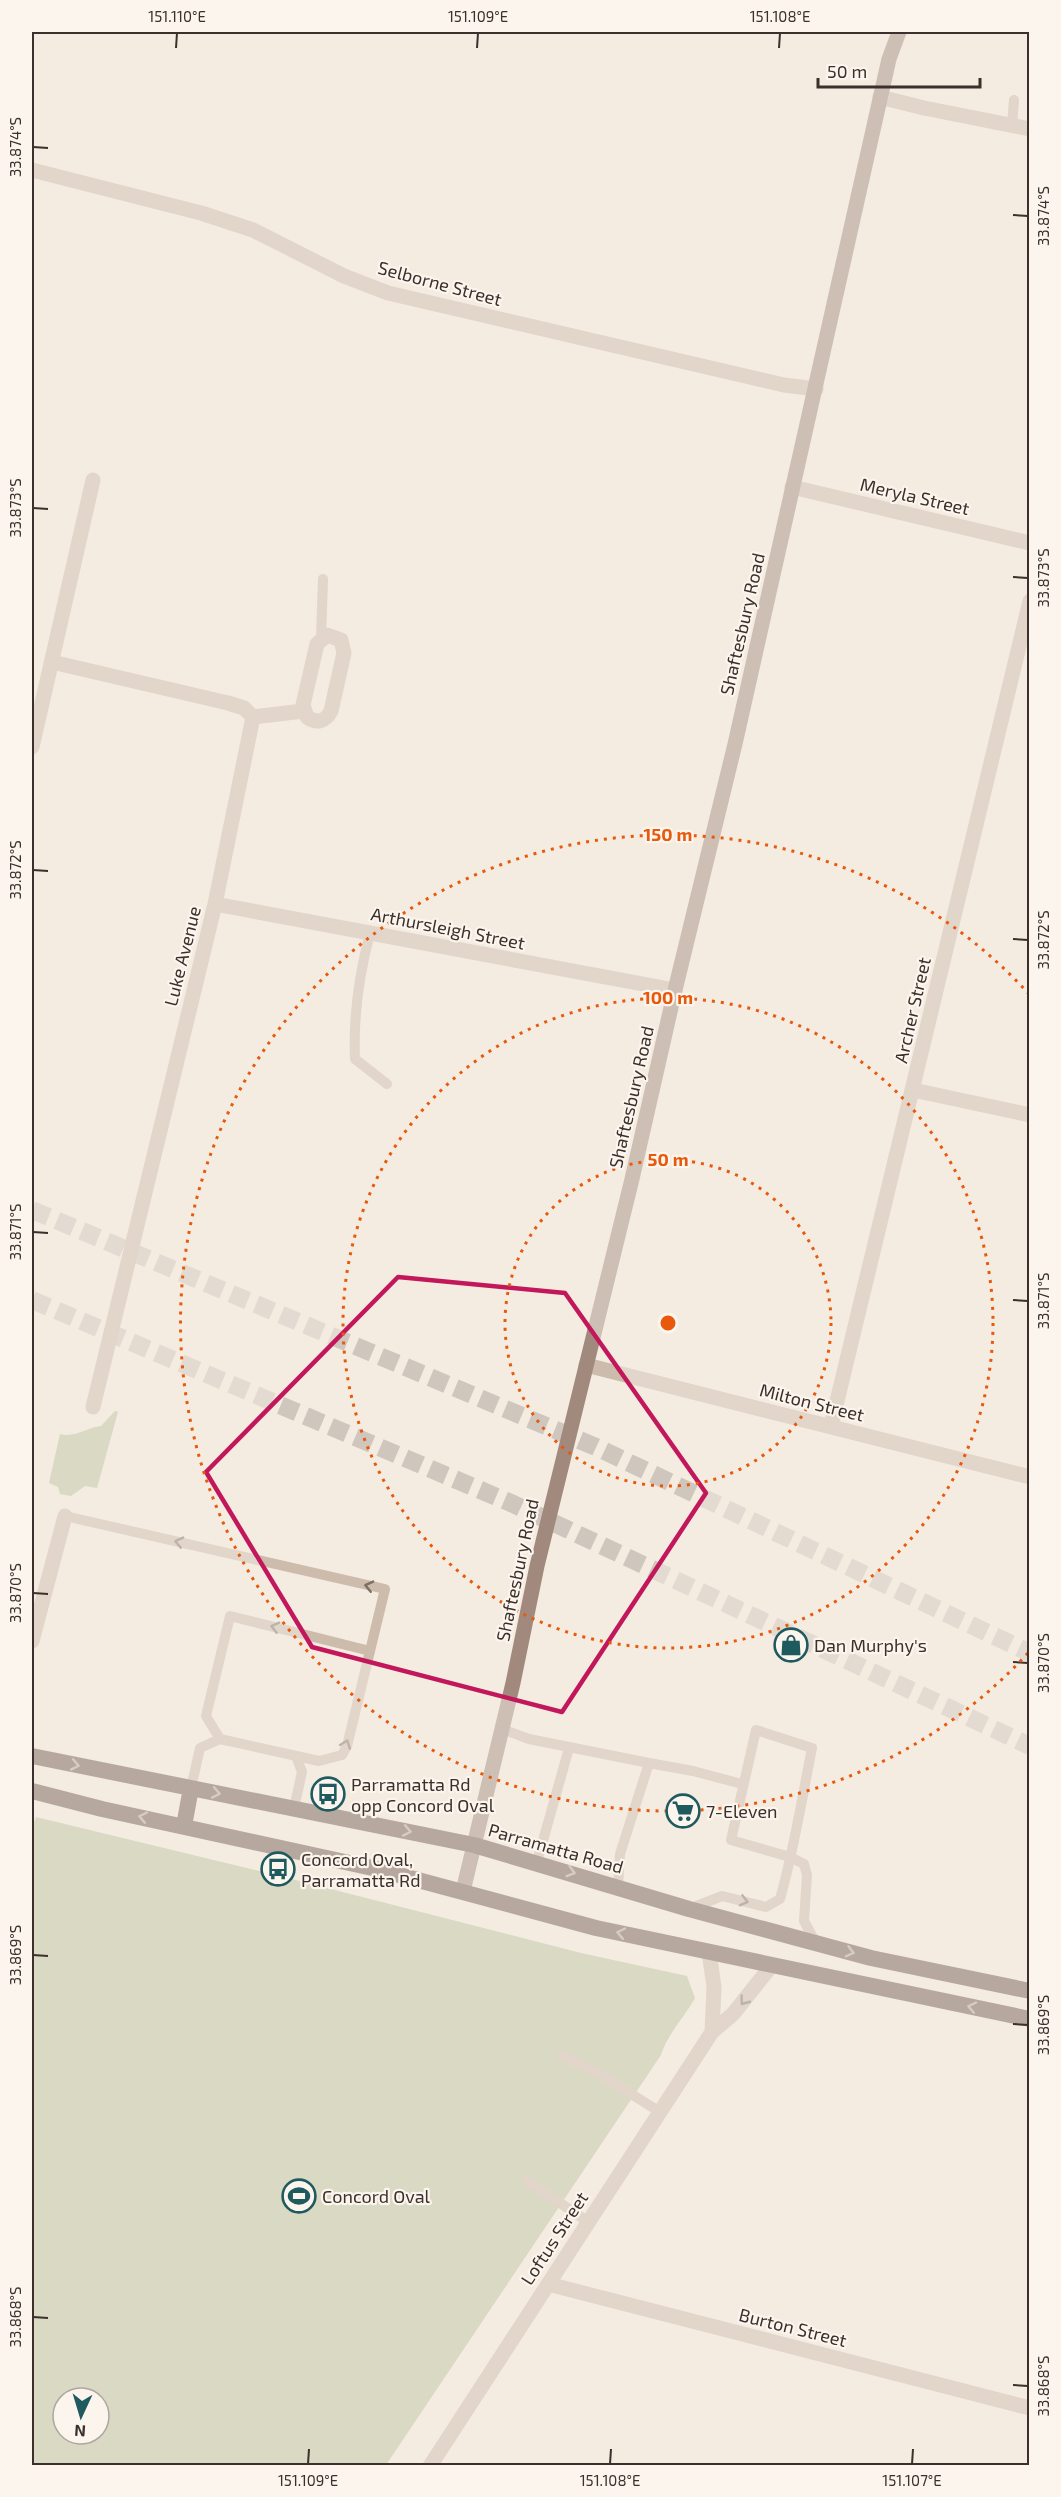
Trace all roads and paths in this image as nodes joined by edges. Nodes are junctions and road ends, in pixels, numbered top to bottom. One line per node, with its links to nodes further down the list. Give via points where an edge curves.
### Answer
1 (896, 32): 2 (main road, Shaftesbury Road)
2 (880, 97): 4 (street); 7 (main road, Shaftesbury Road)
3 (1014, 100): 4 (lane)
4 (1012, 125): 5 (street)
5 (1029, 129)
6 (32, 170): 7 (street, Selborne Street, via 253,230 344,276 388,293 784,386)
7 (816, 389): 9 (main road, Shaftesbury Road)
8 (93, 480): 14 (street)
9 (792, 487): 10 (street, Meryla Street); 20 (main road, Shaftesbury Road, via 738,733)
10 (1029, 543)
11 (323, 579): 13 (lane)
12 (1029, 601): 22 (street, Archer Street)
13 (321, 638): 15 (street, via 316,644); 15 (street, via 335,636 344,647 331,711 320,722)
14 (52, 662): 16 (street, via 228,703 244,708); 17 (street)
15 (303, 711): 16 (street)
16 (253, 717): 18 (street, Luke Avenue)
17 (32, 747)
18 (215, 904): 19 (street, Arthursleigh Street); 25 (street, Luke Avenue)
19 (370, 933): 20 (street, Arthursleigh Street); 21 (lane, via 360,970 354,1059)
20 (675, 990): 24 (main road, Shaftesbury Road)
21 (387, 1084)
22 (914, 1090): 23 (street); 26 (street, Archer Street)
23 (1029, 1115)
24 (586, 1365): 26 (street, Milton Street); 31 (main road, Shaftesbury Road)
25 (93, 1407)
26 (831, 1426): 27 (street, Milton Street)
27 (1029, 1477)
28 (65, 1516): 29 (street); 30 (lane, one-way to 28, via 385,1589)
29 (32, 1641)
30 (370, 1651): 32 (lane, one-way to 32, via 230,1616 206,1716); 35 (lane, one-way to 30, via 319,1761 342,1755)
31 (502, 1729): 33 (lane); 42 (main road, Shaftesbury Road)
32 (220, 1739): 35 (lane); 38 (lane, via 200,1748)
33 (569, 1748): 36 (lane); 44 (lane)
34 (32, 1756): 38 (highway, Parramatta Road, one-way to 38)
35 (296, 1756): 40 (lane, via 302,1772)
36 (649, 1763): 37 (lane); 45 (lane, via 621,1854)
37 (742, 1784): 43 (lane, via 731,1840); 43 (lane, via 756,1730 812,1748)
38 (191, 1788): 40 (highway, Parramatta Road, one-way to 40); 41 (highway)
39 (32, 1791): 41 (highway, one-way to 39)
40 (294, 1808): 42 (highway, Parramatta Road, one-way to 42)
41 (184, 1826): 46 (highway)
42 (474, 1845): 44 (highway, Parramatta Road); 46 (main road, Shaftesbury Road)
43 (790, 1857): 47 (lane, one-way to 43, via 722,1896 766,1907 780,1899); 48 (lane, via 804,1863 804,1921)
44 (537, 1862): 45 (highway, Parramatta Road, one-way to 45)
45 (618, 1886): 47 (highway, Parramatta Road)
46 (463, 1891): 49 (highway, one-way to 46, via 596,1928)
47 (689, 1909): 48 (highway, Parramatta Road)
48 (816, 1943): 51 (highway, Parramatta Road, one-way to 51)
49 (709, 1952): 50 (highway); 53 (street, via 714,1987)
50 (772, 1965): 52 (highway, one-way to 50); 53 (street, Loftus Street, one-way to 53, via 733,2014)
51 (1029, 1991)
52 (1029, 2019)
53 (712, 2032): 55 (street, Loftus Street)
54 (562, 2056): 55 (lane, via 593,2070)
55 (660, 2112): 57 (street, Loftus Street)
56 (527, 2181): 57 (lane)
57 (587, 2221): 58 (street, Loftus Street)
58 (548, 2284): 59 (street, Burton Street); 60 (street, Loftus Street)
59 (1029, 2408)
60 (430, 2466)

